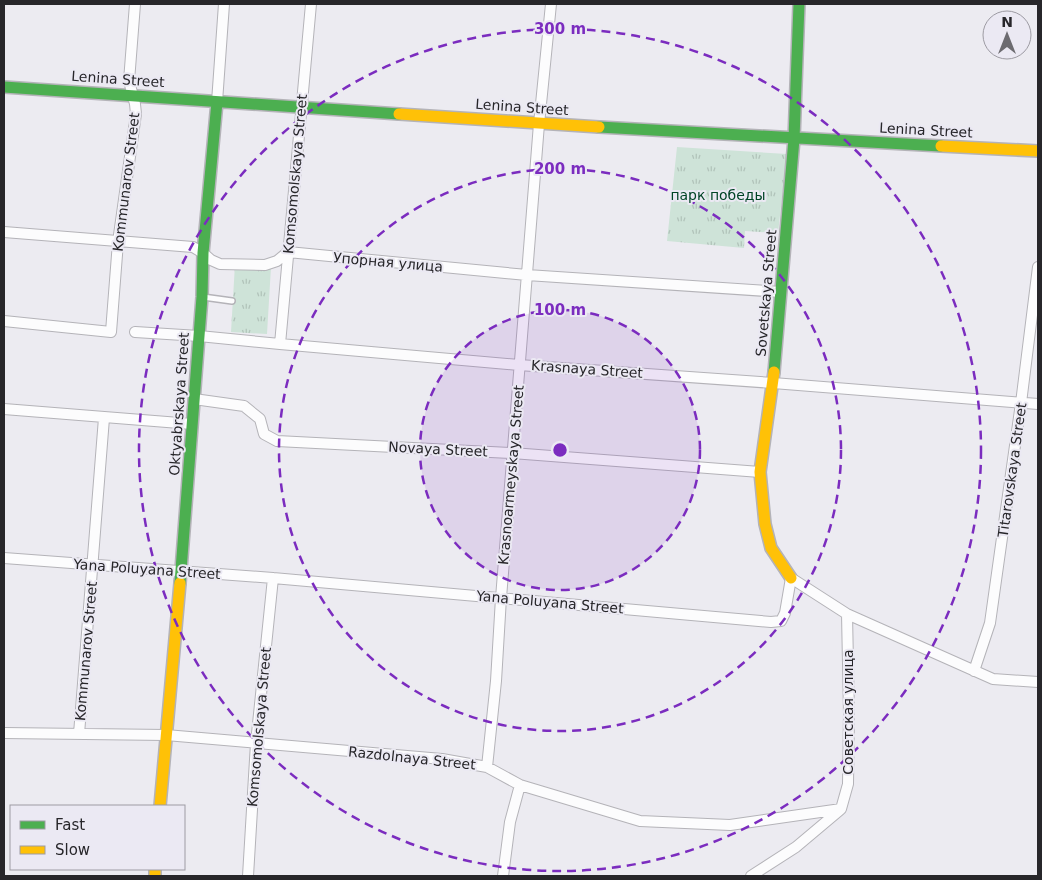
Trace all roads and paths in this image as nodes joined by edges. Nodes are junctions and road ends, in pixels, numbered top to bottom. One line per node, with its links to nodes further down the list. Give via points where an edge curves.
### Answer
1 (135, 4): 7 (street, Kommunarov Street, via 129,81)
2 (224, 4): 8 (street, Oktyabrskaya Street)
3 (311, 4): 9 (street, Komsomolskaya Street)
4 (551, 4): 10 (street, Krasnoarmeyskaya Street)
5 (799, 4): 11 (street, Sovetskaya Street)
6 (4, 87): 7 (street, Lenina Street)
7 (133, 95): 8 (street, Lenina Street); 14 (street, Kommunarov Street, via 136,114)
8 (217, 102): 9 (street, Lenina Street); 16 (street, Oktyabrskaya Street)
9 (301, 108): 10 (street, Lenina Street); 15 (street, Komsomolskaya Street)
10 (539, 124): 11 (street, Lenina Street); 18 (street, Krasnoarmeyskaya Street)
11 (794, 139): 12 (street, Lenina Street); 19 (street, Sovetskaya Street)
12 (1038, 151)
13 (4, 232): 14 (street)
14 (118, 242): 16 (street, via 193,247); 22 (street, Kommunarov Street, via 111,332)
15 (288, 252): 16 (street, via 265,265 220,264); 18 (street, Упорная улица); 25 (street, Komsomolskaya Street)
16 (203, 253): 20 (street, Oktyabrskaya Street)
17 (1038, 267): 29 (street, Titarovskaya Street)
18 (528, 275): 19 (street, Упорная улица); 26 (street, Krasnoarmeyskaya Street)
19 (780, 292): 27 (street, Sovetskaya Street)
20 (202, 297): 21 (lane); 24 (street, Oktyabrskaya Street)
21 (232, 301)
22 (4, 321)
23 (135, 332): 24 (street, Krasnaya Street)
24 (199, 336): 25 (street, Krasnaya Street); 28 (street, Oktyabrskaya Street)
25 (280, 344): 26 (street, Krasnaya Street)
26 (520, 365): 27 (street, Krasnaya Street); 34 (street, Krasnoarmeyskaya Street)
27 (773, 383): 29 (street, Krasnaya Street); 35 (street, Sovetskaya Street)
28 (194, 399): 33 (street, Oktyabrskaya Street); 34 (street, Novaya Street, via 244,406 260,419 264,434 277,441)
29 (1021, 402): 30 (street, Krasnaya Street); 43 (street, Titarovskaya Street, via 990,623)
30 (1038, 404)
31 (4, 409): 32 (street)
32 (104, 418): 33 (street); 37 (street, Kommunarov Street)
33 (192, 424): 38 (street, Oktyabrskaya Street)
34 (512, 453): 35 (street, Novaya Street); 41 (street, Krasnoarmeyskaya Street)
35 (760, 472): 40 (street, Sovetskaya Street, via 765,524 771,548)
36 (4, 558): 37 (street, Yana Poluyana Street)
37 (93, 565): 38 (street, Yana Poluyana Street); 46 (street, Kommunarov Street)
38 (181, 571): 39 (street, Yana Poluyana Street); 47 (street, Oktyabrskaya Street)
39 (273, 578): 41 (street, Yana Poluyana Street); 48 (street, Komsomolskaya Street)
40 (791, 578): 41 (street, Yana Poluyana Street, via 785,613 781,620 771,622); 42 (street)
41 (501, 598): 49 (street, Krasnoarmeyskaya Street)
42 (846, 614): 43 (street); 52 (street, Советская улица, via 848,784)
43 (974, 671): 44 (street, via 992,679)
44 (1038, 682)
45 (4, 733): 46 (street, Razdolnaya Street)
46 (79, 734): 47 (street, Razdolnaya Street)
47 (166, 735): 48 (street, Razdolnaya Street); 51 (street, Oktyabrskaya Street)
48 (256, 743): 49 (street, Razdolnaya Street, via 442,759); 53 (street, Komsomolskaya Street)
49 (487, 767): 50 (street, Razdolnaya Street)
50 (520, 785): 52 (street, Razdolnaya Street, via 640,821 730,825); 54 (street, via 510,822)
51 (160, 805)
52 (841, 810): 55 (street, via 796,847)
53 (248, 876)
54 (502, 876)
55 (750, 876)

